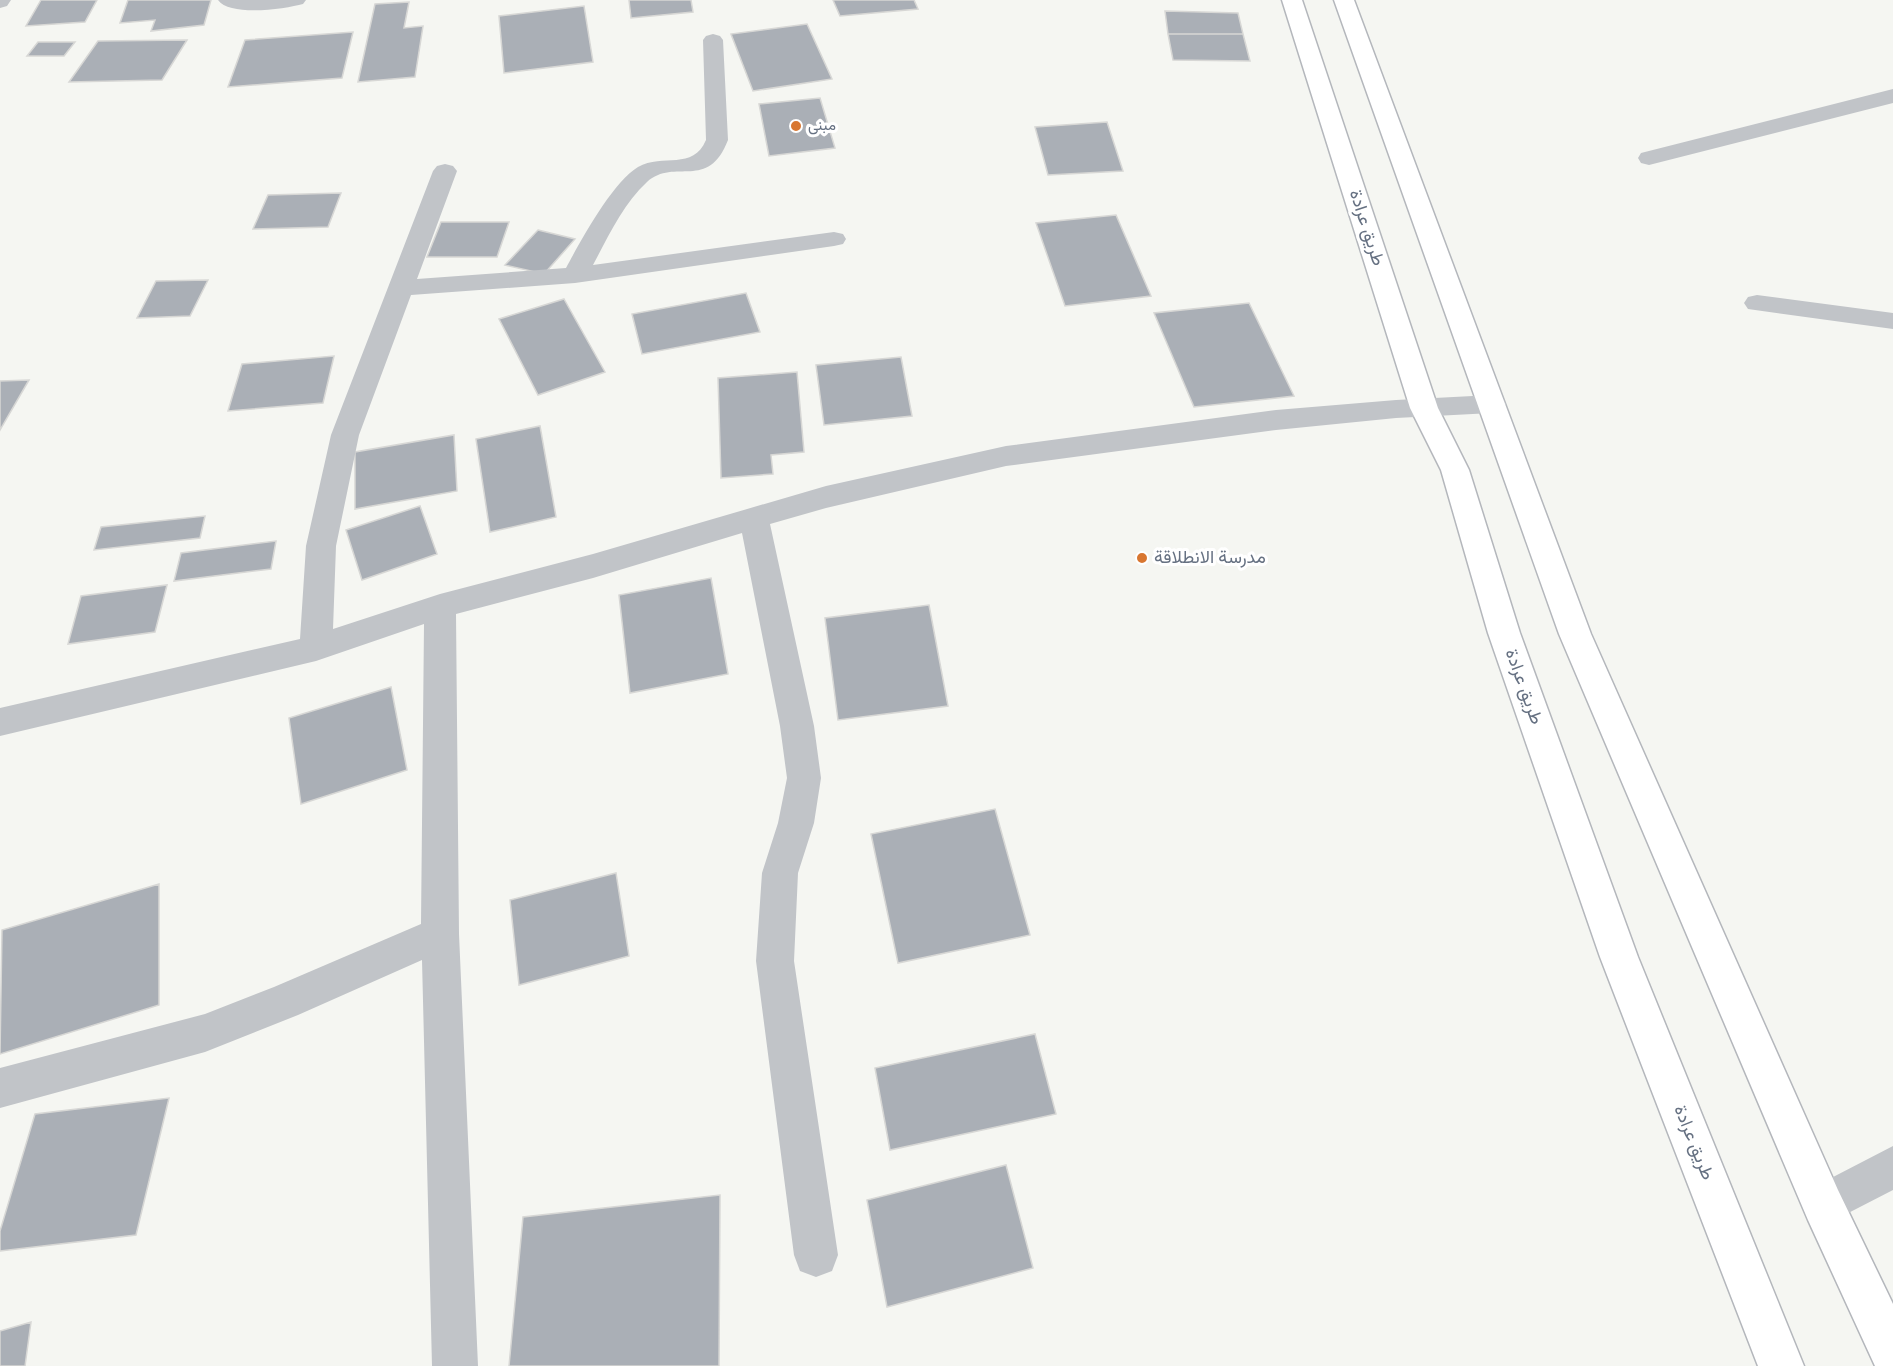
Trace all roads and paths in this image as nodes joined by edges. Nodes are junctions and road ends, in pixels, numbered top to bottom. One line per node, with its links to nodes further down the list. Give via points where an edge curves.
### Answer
1 (228, 0): 2 (street, via 252,4)
2 (296, 0)
3 (1292, 0): 15 (main road, طريق عرادة)
4 (1344, 0): 14 (main road)
5 (713, 40): 10 (street, via 717,140 714,152 698,164 650,170 638,177)
6 (1893, 96): 7 (street)
7 (1649, 158)
8 (445, 171): 11 (street)
9 (834, 239): 10 (street)
10 (574, 275): 11 (street)
11 (401, 288): 18 (street, via 345,435 321,546)
12 (1757, 303): 13 (street)
13 (1893, 321)
14 (1492, 404): 15 (street); 23 (main road, via 1575,634)
15 (1424, 408): 16 (street, via 1276,420 1006,456 826,497); 27 (main road, طريق عرادة, via 1455,470 1504,633 1619,957)
16 (754, 519): 17 (street); 24 (street, via 804,778 796,823 780,873 775,961)
17 (440, 606): 18 (street); 20 (street)
18 (316, 648): 19 (street)
19 (0, 722)
20 (440, 934): 21 (street, via 205,1033); 26 (street)
21 (0, 1088)
22 (1893, 1167): 23 (street)
23 (1823, 1205): 25 (main road)
24 (816, 1255)
25 (1893, 1354)
26 (455, 1366)
27 (1781, 1366)

